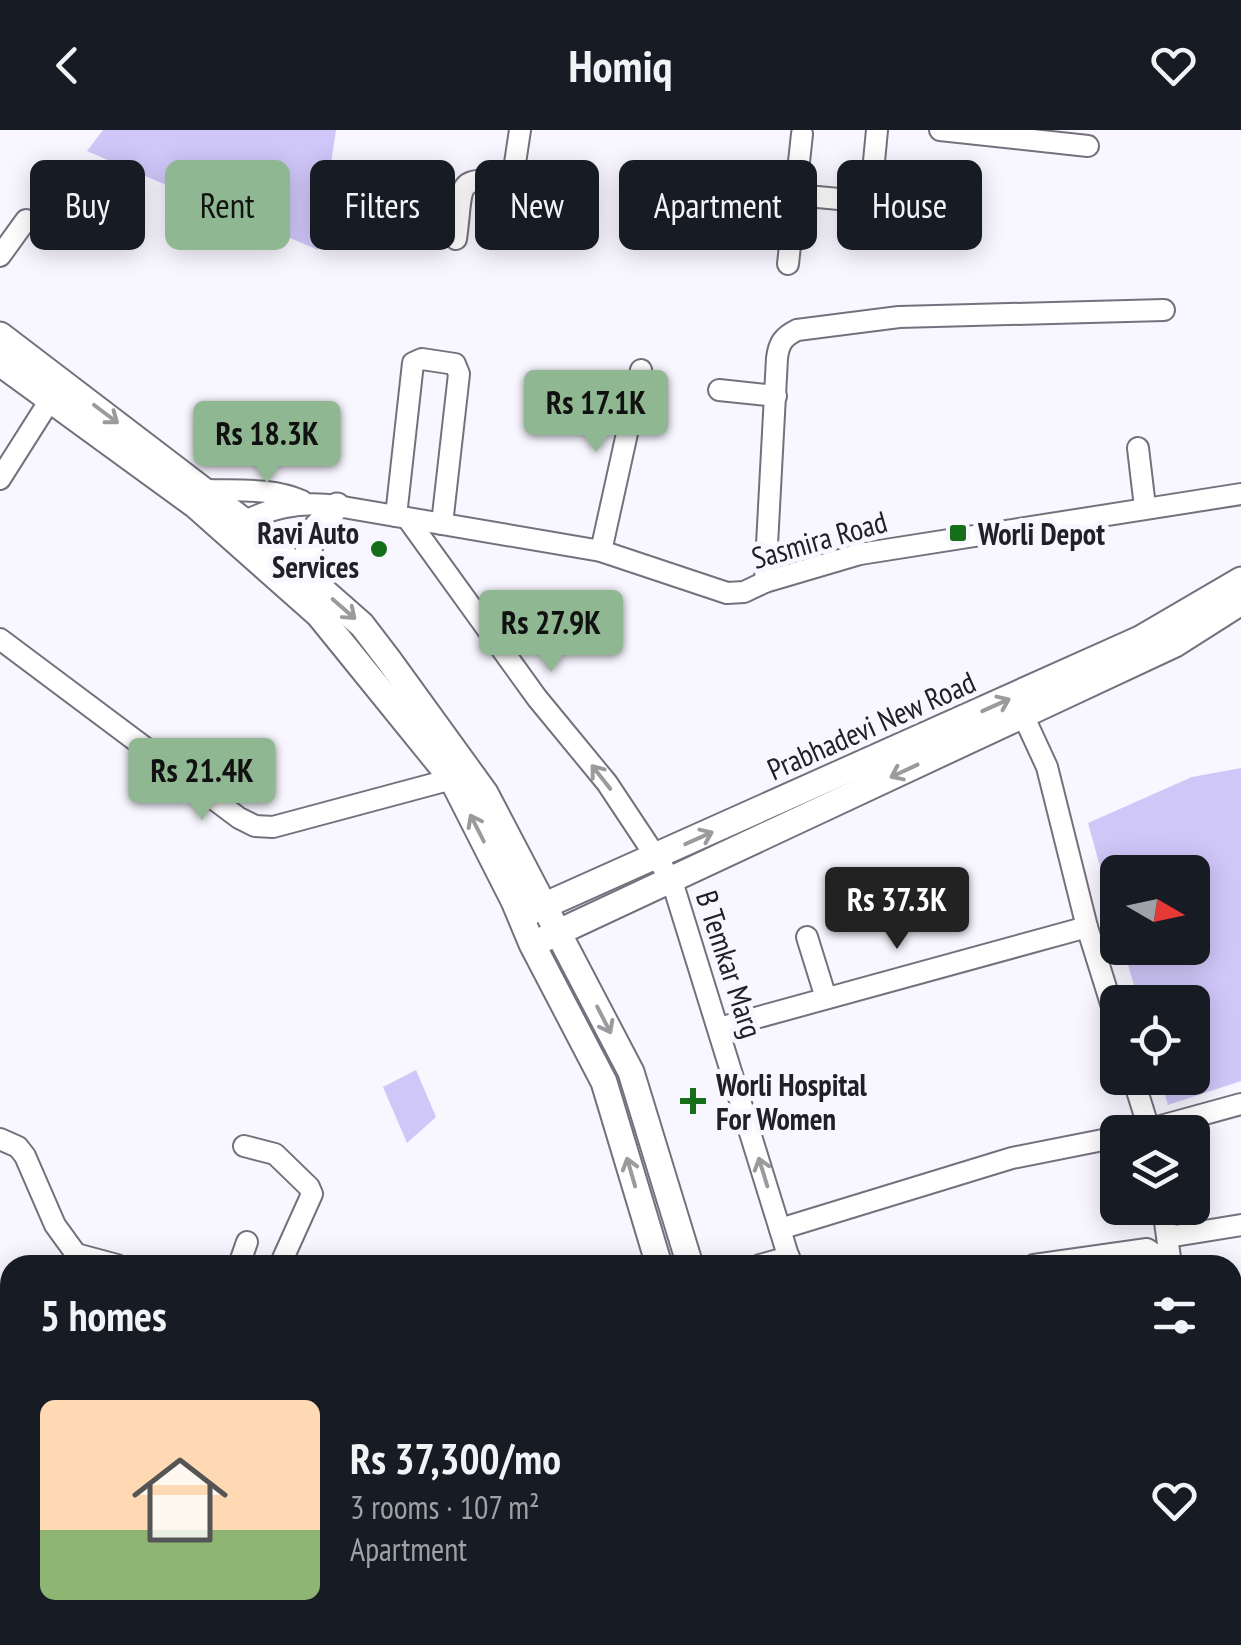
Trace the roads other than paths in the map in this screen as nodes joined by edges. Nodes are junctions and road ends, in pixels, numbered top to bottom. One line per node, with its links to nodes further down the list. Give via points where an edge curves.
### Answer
1 (520, 130): 6 (street)
2 (877, 130): 8 (street)
3 (940, 130): 5 (street)
4 (802, 134): 7 (street)
5 (1088, 146)
6 (515, 160)
7 (799, 160)
8 (874, 160)
9 (475, 178): 11 (street, via 463,189)
10 (26, 220): 13 (street)
11 (456, 239)
12 (790, 250): 14 (street)
13 (0, 256)
14 (788, 264)
15 (1164, 310): 20 (street, via 899,317 798,330 779,344)
16 (0, 334): 21 (main road)
17 (0, 363): 21 (main road)
18 (641, 370): 32 (street)
19 (719, 390): 20 (street)
20 (776, 396): 35 (street)
21 (63, 400): 23 (street); 24 (main road, one-way to 24); 31 (main road)
22 (1138, 448): 28 (street)
23 (0, 479)
24 (207, 490): 26 (street, via 287,494); 31 (main road)
25 (1241, 494): 28 (street, Sasmira Road)
26 (304, 502): 27 (street, Sasmira Road); 31 (street, Sasmira Road)
27 (337, 506): 29 (street, Sasmira Road); 33 (main road, via 316,529)
28 (1144, 507): 35 (street, Sasmira Road, via 860,554)
29 (401, 517): 30 (street, Sasmira Road); 30 (street, via 413,363 455,364); 40 (street, B Temkar Marg, one-way to 29)
30 (442, 524): 32 (street, Sasmira Road)
31 (236, 527): 33 (main road); 39 (main road, via 320,615)
32 (601, 552): 35 (street, Sasmira Road, via 726,593)
33 (302, 573): 42 (main road, one-way to 42, via 362,625 435,723 484,793)
34 (1241, 580): 40 (main road, Prabhadevi New Road, one-way to 34, via 1140,639)
35 (766, 582)
36 (1241, 602): 38 (main road, Prabhadevi New Road, via 1175,644)
37 (0, 638): 39 (street, via 255,826 273,827)
38 (1023, 715): 41 (main road, Prabhadevi New Road, one-way to 41); 44 (street, via 1047,766)
39 (452, 779): 43 (main road, one-way to 39)
40 (658, 857): 41 (street, B Temkar Marg); 42 (main road, Prabhadevi New Road)
41 (672, 881): 45 (main road, Prabhadevi New Road); 50 (street, B Temkar Marg)
42 (546, 906): 43 (main road, Prabhadevi New Road); 45 (main road)
43 (520, 915): 47 (main road)
44 (1088, 926): 48 (street); 49 (street)
45 (560, 933): 47 (main road, Prabhadevi New Road); 65 (main road, one-way to 65, via 631,1072)
46 (807, 937): 49 (street)
47 (532, 944): 64 (main road, one-way to 47, via 604,1082)
48 (1106, 985)
49 (826, 998): 50 (street)
50 (720, 1028): 58 (street, B Temkar Marg, one-way to 50)
51 (1241, 1104): 52 (street)
52 (1204, 1115)
53 (0, 1139): 61 (street, via 25,1156)
54 (1100, 1141): 58 (street, via 1012,1158)
55 (244, 1146): 63 (street, via 275,1154 312,1194)
56 (1166, 1225): 59 (street)
57 (1241, 1225): 59 (street)
58 (780, 1229): 66 (street, B Temkar Marg)
59 (1168, 1237): 69 (street)
60 (247, 1242): 62 (street)
61 (66, 1255)
62 (244, 1255)
63 (285, 1255)
64 (656, 1255)
65 (687, 1255)
66 (788, 1255)
67 (1120, 1255): 68 (street)
68 (1153, 1255)
69 (1171, 1255)

